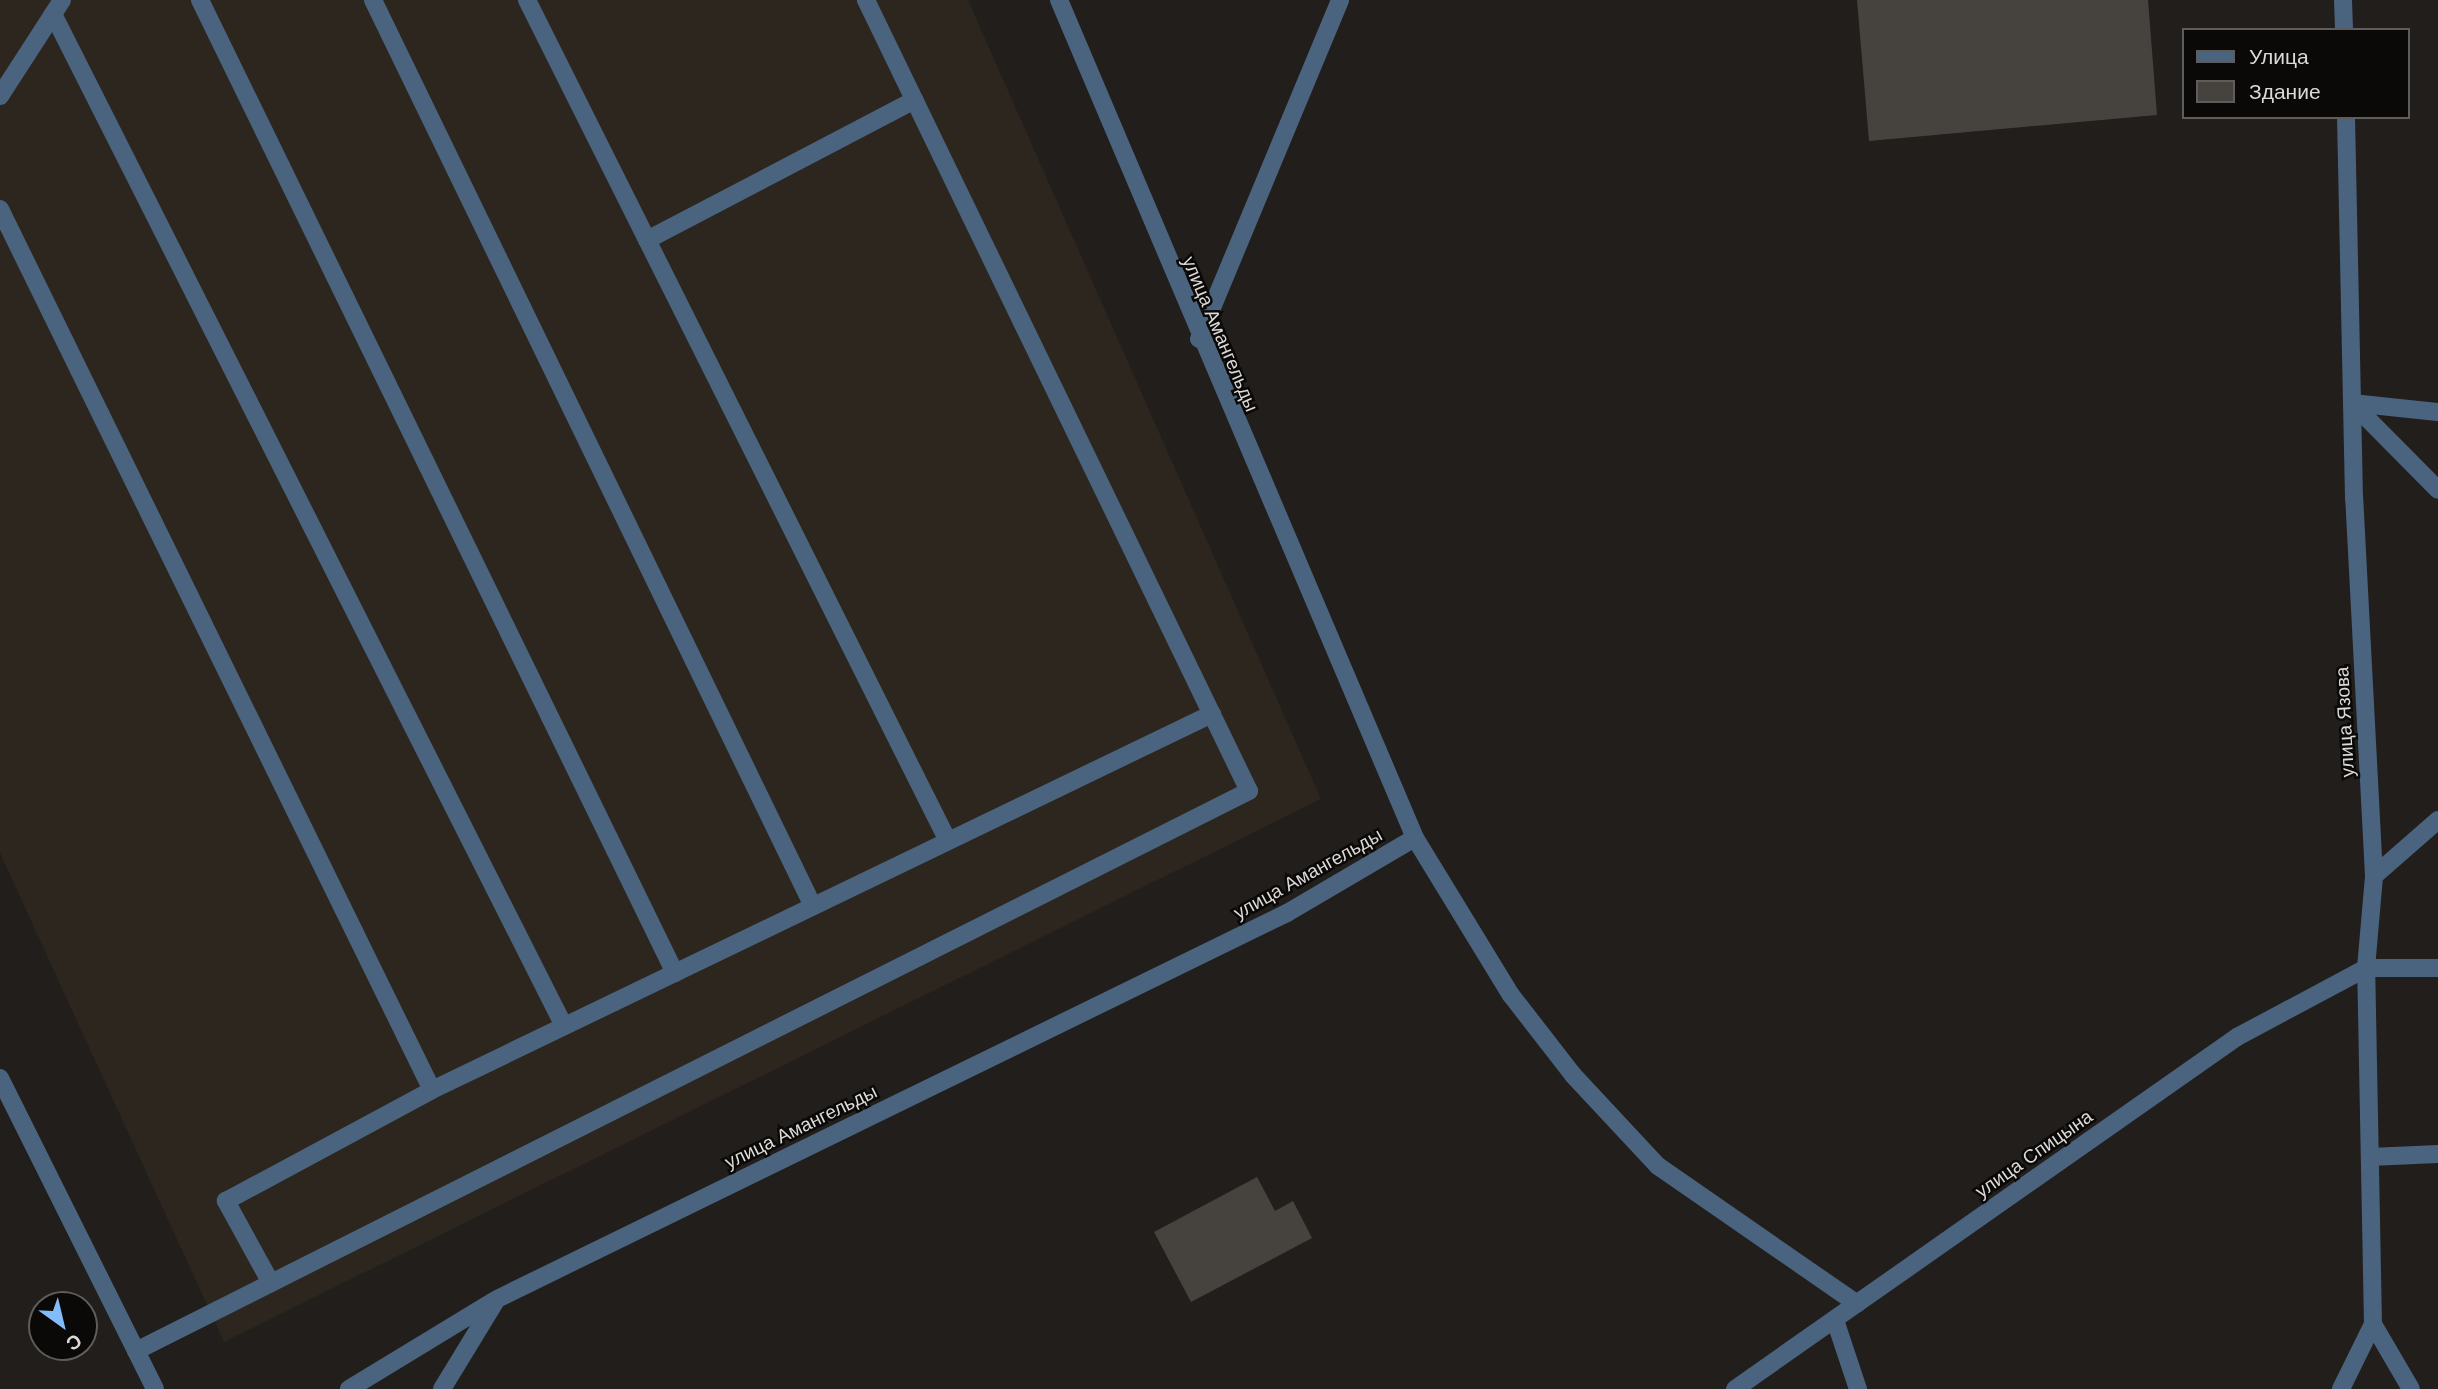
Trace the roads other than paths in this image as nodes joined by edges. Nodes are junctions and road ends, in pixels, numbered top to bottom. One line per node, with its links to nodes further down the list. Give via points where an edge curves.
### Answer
1 (200, 0): 27 (street)
2 (373, 0): 24 (street)
3 (527, 0): 14 (street)
4 (866, 0): 11 (street)
5 (1059, 0): 15 (street, улица Амангельды)
6 (1340, 0): 15 (street)
7 (2343, 0): 9 (street)
8 (57, 7): 10 (street); 28 (street)
9 (2344, 28)
10 (0, 96)
11 (915, 100): 14 (street); 19 (street)
12 (2346, 119): 16 (street, улица Язова)
13 (0, 209): 30 (street)
14 (647, 240): 22 (street)
15 (1199, 339): 21 (street, улица Амангельды)
16 (2352, 402): 17 (street); 18 (street); 23 (street, улица Язова)
17 (2438, 412)
18 (2436, 487)
19 (1212, 714): 22 (street); 33 (street, via 1249,791)
20 (2438, 820): 23 (street)
21 (1415, 838): 34 (street, улица Амангельды, via 1287,913); 35 (street, via 1511,995 1658,1166)
22 (948, 841): 24 (street)
23 (2374, 876): 25 (street, улица Язова)
24 (813, 906): 27 (street)
25 (2367, 968): 26 (street); 32 (street, улица Язова); 35 (street, улица Спицына, via 2237,1037)
26 (2438, 968)
27 (675, 973): 28 (street)
28 (564, 1026): 30 (street)
29 (0, 1078): 38 (street)
30 (432, 1090): 33 (street, via 226,1200)
31 (2438, 1154): 32 (street)
32 (2370, 1157): 37 (street, улица Язова)
33 (271, 1283): 38 (street)
34 (497, 1299): 40 (street, улица Амангельды); 41 (street)
35 (1857, 1304): 36 (street, улица Спицына)
36 (1835, 1320): 42 (street, улица Спицына); 43 (street)
37 (2373, 1324): 44 (street); 45 (street)
38 (136, 1351): 39 (street)
39 (155, 1389)
40 (349, 1389)
41 (442, 1389)
42 (1735, 1389)
43 (1858, 1389)
44 (2341, 1389)
45 (2411, 1389)

